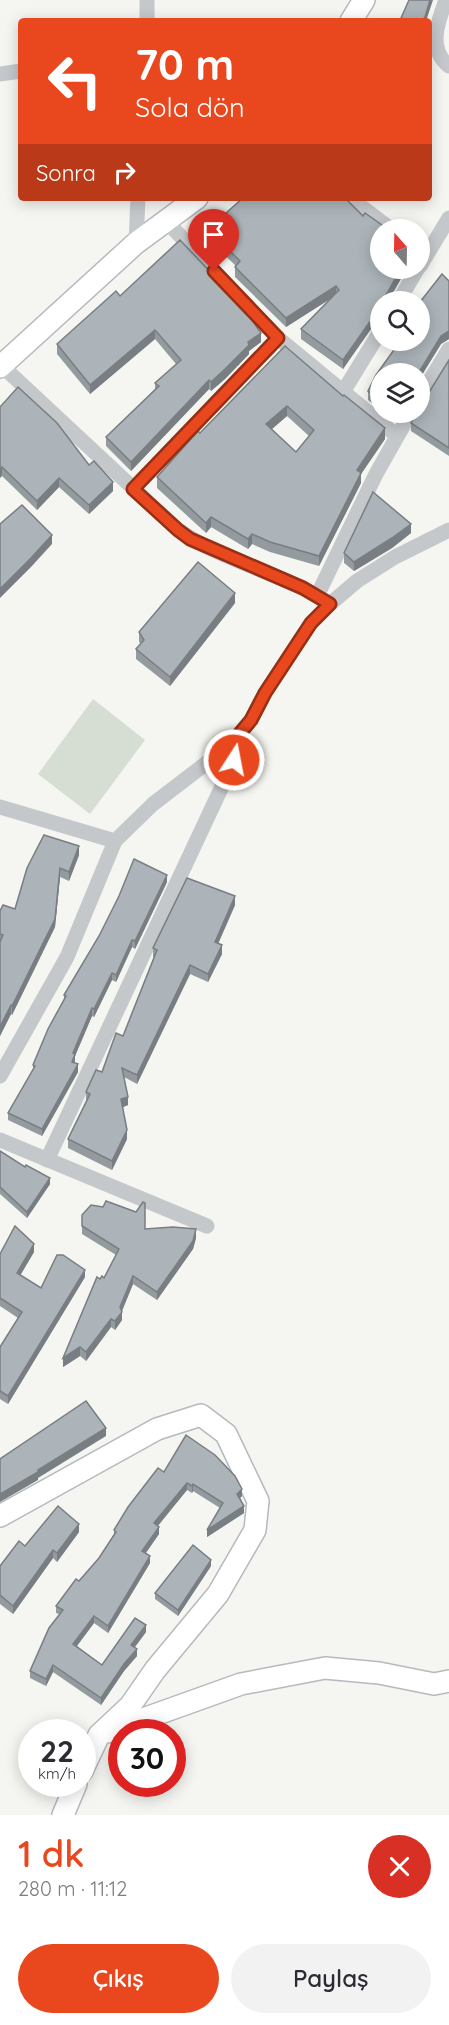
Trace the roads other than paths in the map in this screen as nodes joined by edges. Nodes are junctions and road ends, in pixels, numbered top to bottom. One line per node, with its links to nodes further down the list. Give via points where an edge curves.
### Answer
1 (147, 0): 4 (street)
2 (364, 0): 5 (street)
3 (446, 0): 6 (street, via 436,41 438,53)
4 (147, 18)
5 (353, 18)
6 (449, 66)
7 (18, 71): 8 (street)
8 (0, 74)
9 (138, 201): 15 (street)
10 (193, 201): 14 (street)
11 (354, 201): 13 (street)
12 (449, 218): 16 (street)
13 (378, 219)
14 (166, 221): 15 (street); 17 (street)
15 (136, 243): 20 (street)
16 (430, 246)
17 (278, 338): 22 (street); 25 (street)
18 (370, 348): 22 (street)
19 (449, 349): 21 (street)
20 (1, 366): 25 (street)
21 (430, 380)
22 (343, 392): 24 (street)
23 (405, 423): 24 (street)
24 (397, 436): 27 (street, via 348,530)
25 (133, 489): 27 (street, via 190,539)
26 (449, 530): 27 (street)
27 (324, 600): 28 (street, via 251,720)
28 (230, 745): 30 (street, via 153,804); 33 (street, via 235,756 233,763)
29 (0, 807): 30 (street)
30 (116, 842): 31 (street, via 67,957)
31 (0, 1076)
32 (0, 1140): 33 (street)
33 (47, 1160): 34 (street)
34 (207, 1226)
35 (0, 1516): 37 (street, via 157,1429 201,1415 226,1434 258,1501 255,1530 218,1594 154,1670 130,1706)
36 (449, 1682): 37 (street, via 435,1684 325,1668 241,1684)
37 (99, 1735): 38 (street)
38 (96, 1741)
39 (71, 1797): 40 (street)
40 (63, 1815)

